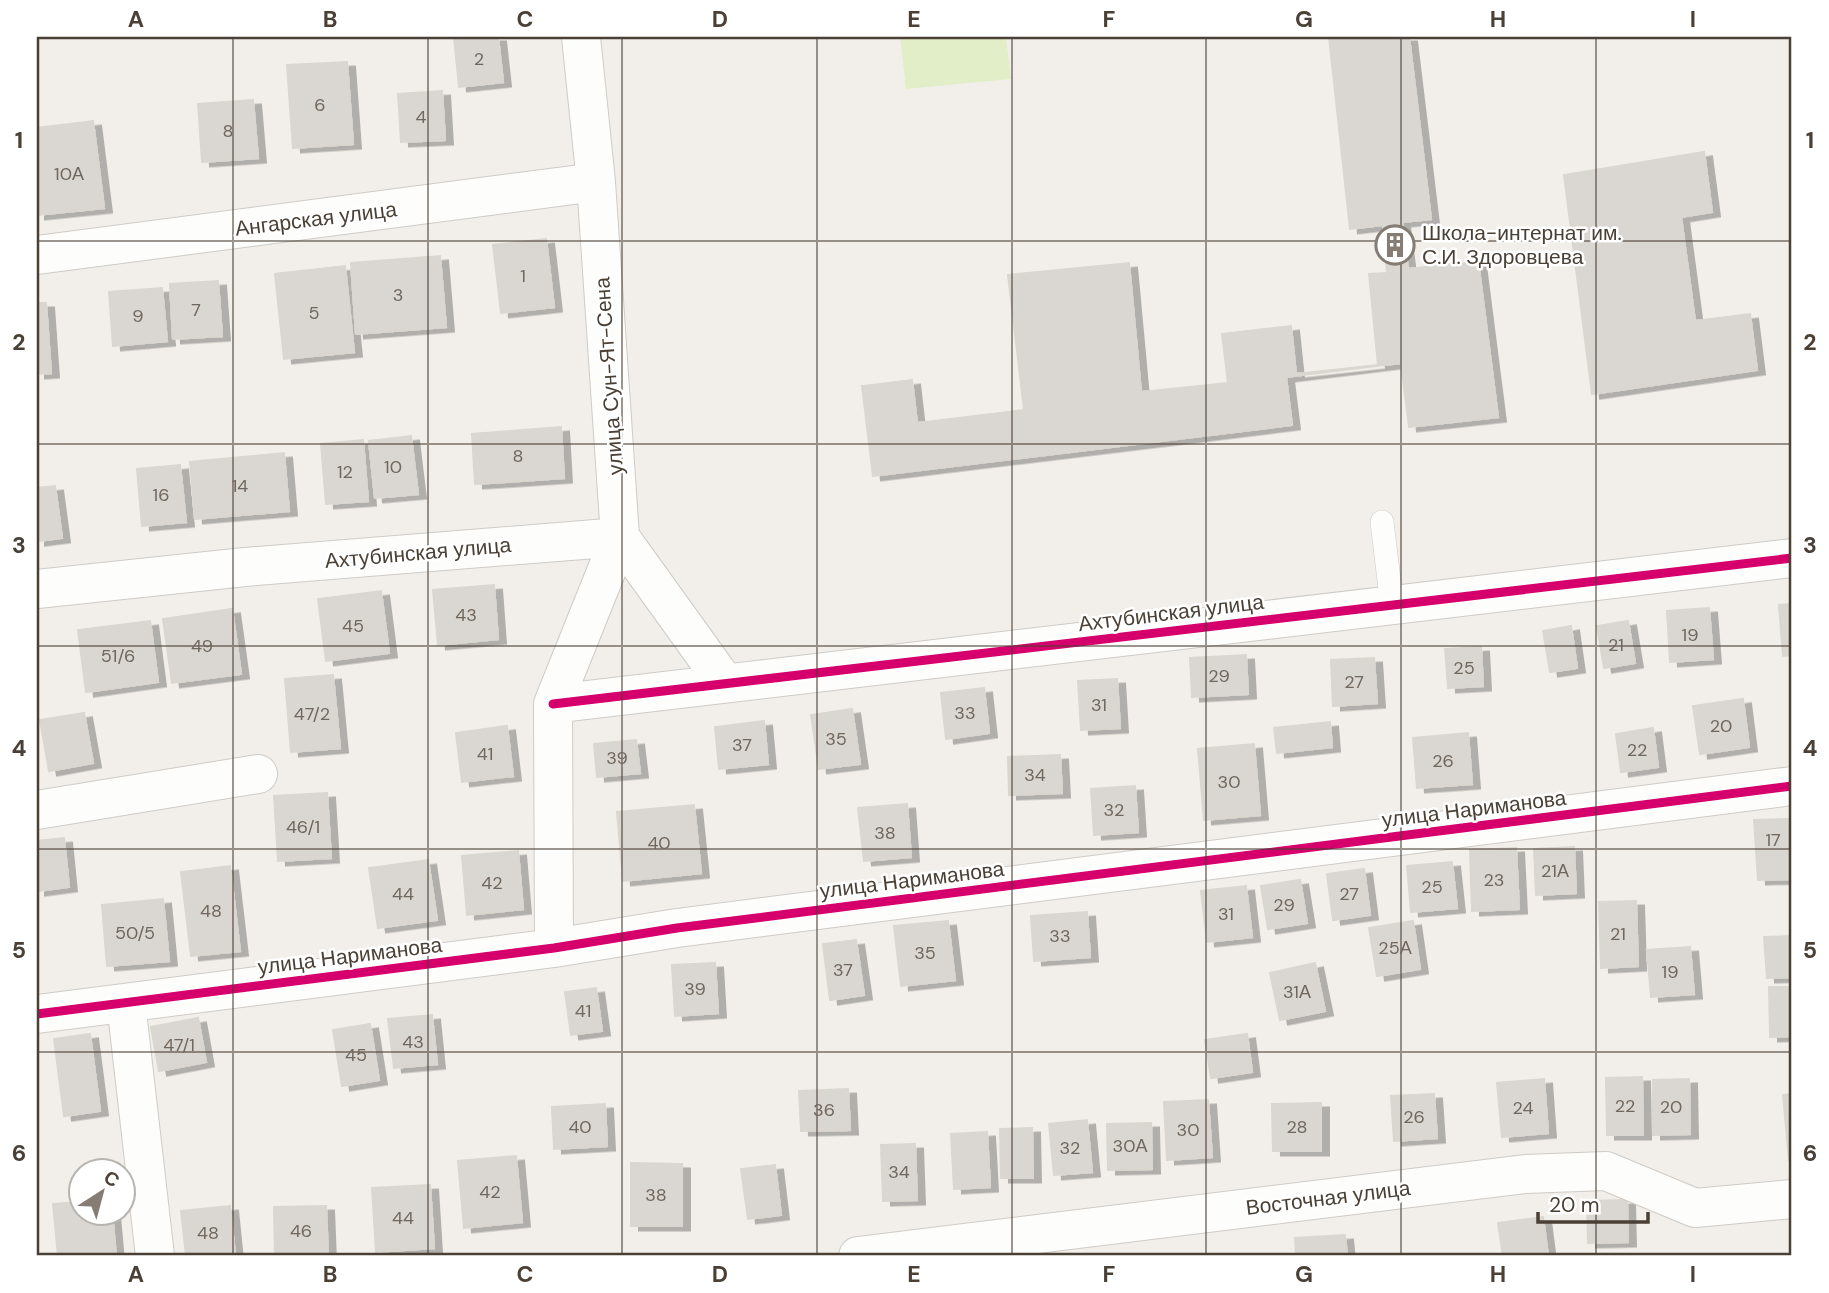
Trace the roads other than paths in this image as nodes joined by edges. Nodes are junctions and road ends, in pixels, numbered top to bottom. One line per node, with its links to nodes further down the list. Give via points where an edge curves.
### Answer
1 (581, 37): 2 (street, улица Сун-Ят-Сена)
2 (596, 182): 3 (street, Ангарская улица); 5 (street, улица Сун-Ят-Сена)
3 (37, 255)
4 (1382, 522): 8 (lane)
5 (620, 537): 7 (street, Ахтубинская улица); 9 (street); 10 (street, улица Сун-Ят-Сена)
6 (1792, 558): 8 (street, Ахтубинская улица)
7 (37, 589)
8 (1392, 605): 9 (street, Ахтубинская улица)
9 (726, 683): 10 (street, Ахтубинская улица)
10 (553, 704): 14 (street)
11 (258, 774): 13 (street)
12 (1792, 786): 14 (street, улица Нариманова, via 677,928)
13 (37, 810)
14 (554, 948): 15 (street, улица Нариманова)
15 (126, 1003): 16 (street, улица Нариманова); 18 (street)
16 (37, 1014)
17 (1792, 1199): 19 (street, Восточная улица, via 1695,1208 1606,1171 1525,1174)
18 (155, 1256)
19 (858, 1256)

